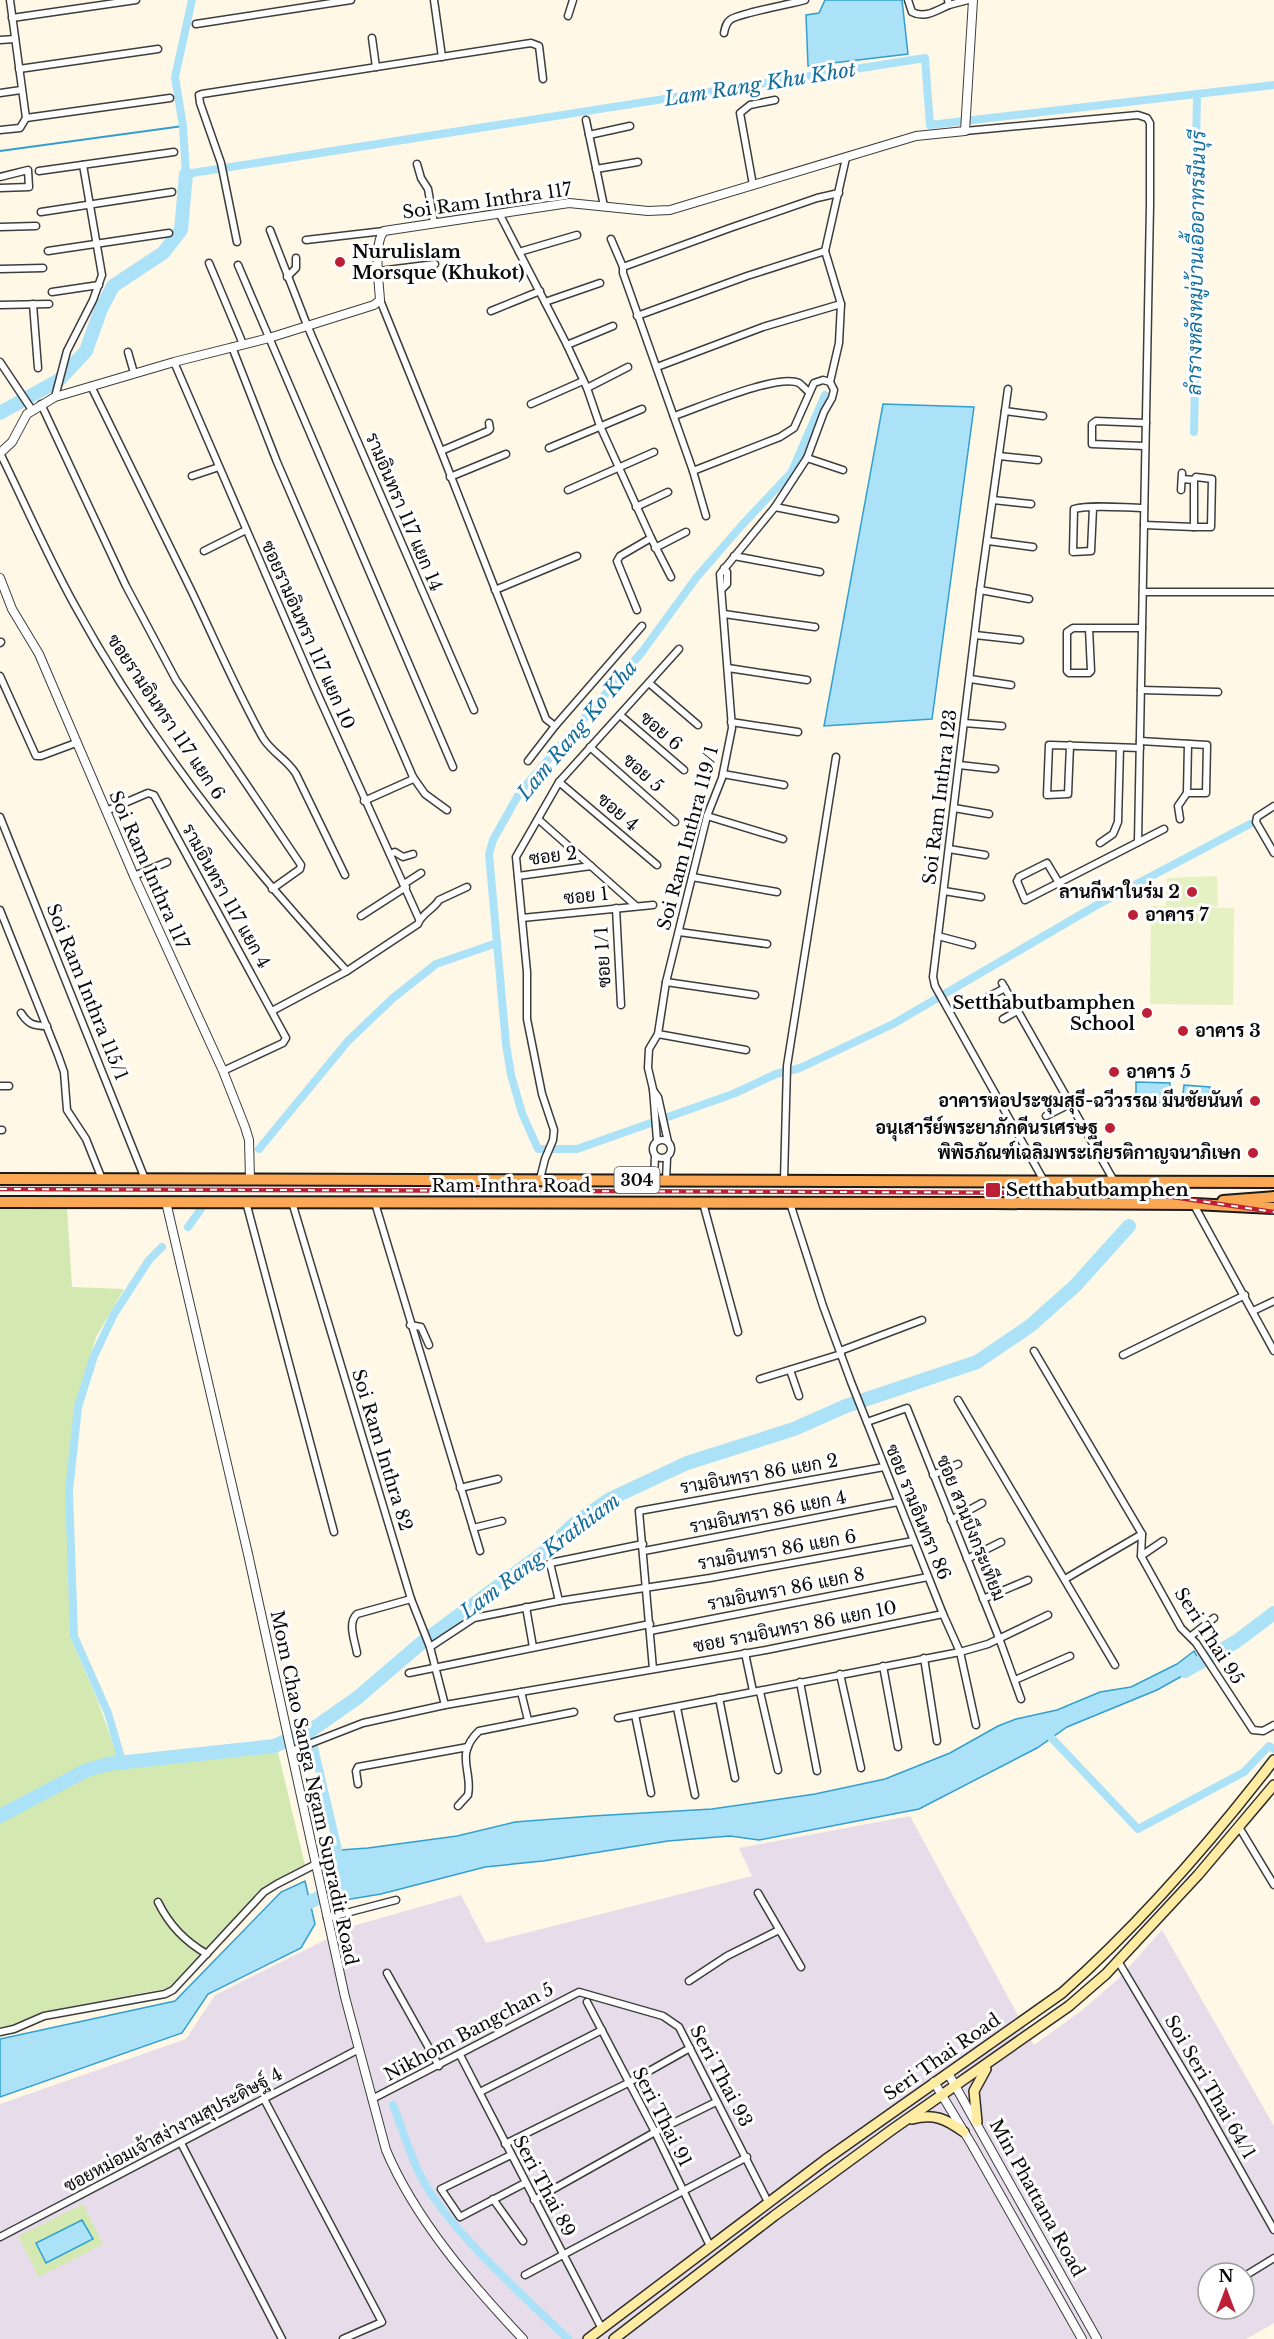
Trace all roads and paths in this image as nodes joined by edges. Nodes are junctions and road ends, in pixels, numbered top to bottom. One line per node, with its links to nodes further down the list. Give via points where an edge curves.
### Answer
1 (10, 0): 12 (street)
2 (136, 0): 12 (street)
3 (351, 0): 13 (street)
4 (434, 0): 19 (street)
5 (573, 0): 11 (street)
6 (805, 0): 14 (street, via 739,14 728,21)
7 (908, 0): 10 (street, via 912,12 920,15)
8 (968, 0): 10 (street)
9 (973, 0): 29 (street)
10 (948, 2)
11 (568, 16)
12 (12, 18): 16 (street)
13 (195, 24)
14 (724, 33)
15 (372, 38): 20 (street)
16 (15, 39): 17 (street); 21 (street)
17 (0, 40)
18 (158, 49): 21 (street)
19 (442, 57): 20 (street); 22 (street, via 536,44)
20 (376, 67): 58 (street, via 199,95 224,173)
21 (19, 69): 23 (street)
22 (543, 79)
23 (21, 90): 24 (street); 27 (street)
24 (0, 93)
25 (170, 98): 27 (street)
26 (775, 100): 41 (street, via 750,105 740,113)
27 (26, 118): 31 (street, via 20,128)
28 (586, 120): 32 (street)
29 (965, 123): 34 (street, Soi Ram Inthra 117); 112 (street, via 1138,115 1147,118 1150,172)
30 (630, 126): 32 (street)
31 (0, 130)
32 (589, 135): 38 (street)
33 (174, 152): 37 (street)
34 (846, 158): 41 (street, Soi Ram Inthra 117); 44 (street)
35 (638, 162): 38 (street)
36 (417, 164): 49 (street, via 428,189)
37 (83, 165): 39 (street); 45 (street)
38 (596, 169): 46 (street)
39 (39, 171)
40 (0, 177): 42 (street, via 28,170 29,187)
41 (753, 185): 46 (street, Soi Ram Inthra 117, via 661,211)
42 (0, 189)
43 (172, 192): 45 (street)
44 (839, 193): 61 (street); 67 (street)
45 (90, 205): 47 (street); 59 (street)
46 (604, 206): 48 (street, Soi Ram Inthra 117, via 569,203)
47 (41, 212)
48 (499, 213): 49 (street, Soi Ram Inthra 117); 62 (street)
49 (434, 224): 53 (street, Soi Ram Inthra 117)
50 (36, 226): 51 (street)
51 (0, 227)
52 (270, 230): 71 (street, รามอินทรา 117 แยก 14)
53 (384, 231): 57 (street); 70 (street, Soi Ram Inthra 117, via 378,240)
54 (169, 233): 59 (street)
55 (578, 235): 62 (street)
56 (611, 239): 67 (street)
57 (306, 240)
58 (237, 242)
59 (97, 244): 60 (street); 73 (street, via 102,275)
60 (48, 251)
61 (825, 251): 80 (street, Soi Ram Inthra 119/1); 83 (street)
62 (519, 252): 74 (street)
63 (297, 258): 71 (street, via 296,268)
64 (209, 263): 87 (street)
65 (435, 264): 70 (street)
66 (238, 265): 86 (street)
67 (623, 267): 83 (street)
68 (43, 268): 69 (street)
69 (0, 269)
70 (379, 271): 76 (street, Soi Ram Inthra 117)
71 (287, 277): 84 (street, รามอินทรา 117 แยก 14)
72 (600, 283): 77 (street)
73 (99, 285): 75 (street); 103 (street, via 67,351)
74 (540, 291): 77 (street); 82 (street)
75 (52, 292)
76 (380, 300): 84 (street); 116 (street)
77 (545, 302): 88 (street)
78 (33, 304): 79 (street); 81 (street); 95 (street)
79 (49, 304)
80 (841, 304): 94 (street, via 763,327); 98 (street, Soi Ram Inthra 119/1, via 839,343)
81 (0, 305)
82 (491, 311)
83 (637, 316): 94 (street)
84 (307, 325): 86 (street); 177 (street, รามอินทรา 117 แยก 14)
85 (613, 326): 88 (street)
86 (269, 338): 87 (street); 194 (street)
87 (243, 344): 89 (street)
88 (567, 345): 97 (street)
89 (232, 347): 92 (street); 198 (street, via 277,462)
90 (128, 352): 96 (street)
91 (0, 362): 107 (street)
92 (174, 362): 96 (street); 123 (street, ซอยรามอินทรา 117 แยก 10)
93 (628, 367): 100 (street)
94 (657, 367): 109 (street)
95 (38, 368)
96 (134, 373): 99 (street)
97 (583, 381): 100 (street); 105 (street)
98 (830, 382): 102 (street, via 814,383); 121 (street, Soi Ram Inthra 119/1, via 832,398)
99 (91, 386): 103 (street); 226 (street, via 263,737 296,774)
100 (587, 388): 113 (street)
101 (1008, 389): 108 (street, Soi Ram Inthra 123)
102 (809, 392): 109 (street, via 799,383 767,383); 126 (street, via 794,428)
103 (55, 397): 104 (street)
104 (41, 404): 107 (street); 233 (street, via 126,586 176,680 299,862 300,869)
105 (531, 404)
106 (642, 409): 113 (street)
107 (33, 410): 118 (street)
108 (1005, 411): 110 (street); 120 (street, Soi Ram Inthra 123)
109 (674, 416): 126 (street)
110 (1043, 416)
111 (489, 423): 116 (street, via 488,431)
112 (1146, 423): 114 (street); 114 (street, via 1092,424 1094,445)
113 (600, 426): 115 (street); 124 (street)
114 (1145, 446): 138 (street)
115 (549, 448)
116 (441, 451): 128 (street)
117 (654, 452): 124 (street)
118 (0, 453): 233 (street, ซอยรามอินทรา 117 แยก 6, via 73,603 119,680 190,783)
119 (506, 454): 128 (street)
120 (999, 456): 122 (street); 133 (street, Soi Ram Inthra 123)
121 (807, 458): 125 (street); 136 (street, Soi Ram Inthra 119/1)
122 (1038, 460)
123 (219, 467): 127 (street); 143 (street, ซอยรามอินทรา 117 แยก 10)
124 (618, 468): 130 (street); 135 (street)
125 (843, 470)
126 (693, 471): 139 (street)
127 (192, 476)
128 (450, 477): 155 (street)
129 (1194, 480): 131 (street, via 1182,476); 142 (street); 142 (street, via 1212,479 1212,524)
130 (568, 490)
131 (1181, 490)
132 (668, 492): 135 (street)
133 (993, 500): 134 (street); 146 (street, Soi Ram Inthra 123)
134 (1031, 504)
135 (636, 507): 145 (street)
136 (775, 507): 140 (street); 151 (street, Soi Ram Inthra 119/1)
137 (1093, 508): 137 (street, via 1074,509 1073,552 1091,551); 138 (street)
138 (1144, 508): 141 (street)
139 (706, 516)
140 (835, 519)
141 (1144, 525): 142 (street); 157 (street)
142 (1194, 527)
143 (246, 530): 149 (street); 202 (street, ซอยรามอินทรา 117 แยก 10)
144 (686, 532): 148 (street)
145 (651, 538): 148 (street); 160 (street, via 616,561)
146 (988, 541): 147 (street); 156 (street, Soi Ram Inthra 123)
147 (1033, 547)
148 (655, 548): 153 (street)
149 (204, 551)
150 (577, 556): 155 (street)
151 (734, 556): 152 (street); 161 (street, Soi Ram Inthra 119/1, via 724,568 728,584 723,589)
152 (820, 572)
153 (671, 577)
154 (0, 578): 185 (street, Soi Ram Inthra 117, via 12,609 39,654)
155 (495, 590): 182 (street, via 546,719)
156 (980, 590): 159 (street); 166 (street, Soi Ram Inthra 123)
157 (1143, 592): 158 (street); 165 (street)
158 (1274, 592)
159 (1029, 599)
160 (637, 610)
161 (724, 614): 163 (street); 169 (street, Soi Ram Inthra 119/1)
162 (642, 626): 182 (street)
163 (815, 627)
164 (1089, 628): 164 (street, via 1067,632 1069,673 1091,671); 165 (street)
165 (1142, 628): 175 (street)
166 (975, 635): 167 (street); 171 (street, Soi Ram Inthra 123)
167 (1020, 640)
168 (679, 649): 173 (street)
169 (728, 668): 172 (street); 179 (street, Soi Ram Inthra 119/1)
170 (0, 676): 185 (street, via 36,756)
171 (970, 679): 174 (street); 180 (street, Soi Ram Inthra 123)
172 (807, 680)
173 (649, 683): 178 (street); 181 (street)
174 (1011, 685)
175 (1141, 690): 176 (street); 188 (street)
176 (1218, 692)
177 (474, 710)
178 (620, 715): 189 (street); 196 (street, ซอย 6)
179 (731, 722): 184 (street); 197 (street, Soi Ram Inthra 119/1)
180 (964, 723): 183 (street); 193 (street, Soi Ram Inthra 123)
181 (698, 725)
182 (555, 726): 192 (street)
183 (1002, 726)
184 (798, 732)
185 (76, 743): 206 (street, Soi Ram Inthra 117)
186 (1188, 744): 188 (street); 201 (street); 201 (street, via 1208,748 1206,793)
187 (1070, 745): 187 (street, via 1048,747 1047,795 1068,794); 190 (street)
188 (1140, 745): 190 (street); 215 (street)
189 (590, 747): 199 (street); 212 (street, ซอย 5)
190 (1120, 748): 216 (street, via 1118,822 1113,834)
191 (836, 757): 276 (street, via 787,1066)
192 (528, 761)
193 (959, 765): 195 (street); 204 (street, Soi Ram Inthra 123)
194 (453, 767)
195 (995, 769)
196 (684, 770)
197 (723, 774): 200 (street); 208 (street, Soi Ram Inthra 119/1)
198 (413, 777): 202 (street); 205 (street, via 425,794)
199 (559, 782): 210 (street); 223 (street, ซอย 4)
200 (784, 785)
201 (1186, 793): 211 (street, via 1178,806)
202 (364, 801): 219 (street, ซอยรามอินทรา 117 แยก 10)
203 (1274, 806): 217 (street, via 1256,819)
204 (954, 808): 207 (street); 218 (street, Soi Ram Inthra 123)
205 (447, 810)
206 (106, 811): 227 (street, Soi Ram Inthra 117); 253 (street, รามอินทรา 117 แยก 4, via 147,793 154,795)
207 (989, 814)
208 (707, 816): 214 (street); 229 (street, Soi Ram Inthra 119/1)
209 (0, 817): 272 (street, Soi Ram Inthra 115/1)
210 (538, 819): 224 (street); 228 (street, via 516,857)
211 (1180, 819)
212 (675, 822)
213 (1164, 829): 215 (street)
214 (783, 839)
215 (1138, 842): 230 (street)
216 (1100, 843)
217 (1273, 848)
218 (949, 849): 221 (street); 234 (street, Soi Ram Inthra 123)
219 (390, 854): 220 (street); 231 (street, ซอยรามอินทรา 117 แยก 10)
220 (413, 854)
221 (985, 855)
222 (167, 862): 227 (street)
223 (657, 865)
224 (591, 866): 228 (street, ซอย 2); 238 (street)
225 (421, 873): 231 (street)
226 (345, 875)
227 (134, 876): 260 (street, Soi Ram Inthra 117)
228 (518, 876): 242 (street)
229 (692, 877): 235 (street); 244 (street, Soi Ram Inthra 119/1)
230 (1059, 883): 230 (street, via 1025,900 1017,881 1047,863)
231 (405, 885): 241 (street); 243 (street, ซอยรามอินทรา 117 แยก 10)
232 (467, 887): 243 (street, via 439,900)
233 (272, 889): 248 (street, ซอยรามอินทรา 117 แยก 6)
234 (944, 891): 236 (street); 245 (street, Soi Ram Inthra 123)
235 (777, 892)
236 (981, 897)
237 (653, 905): 238 (street, ซอย 1)
238 (636, 906): 239 (street, ซอย 1)
239 (616, 908): 242 (street, ซอย 1); 252 (street, ซอย 1/1)
240 (0, 910): 257 (street)
241 (362, 916)
242 (522, 918): 274 (street, via 527,1019 542,1094 554,1130)
243 (419, 919): 248 (street, via 418,924)
244 (679, 932): 246 (street); 249 (street, Soi Ram Inthra 119/1)
245 (938, 936): 247 (street); 277 (street, Soi Ram Inthra 123, via 933,977 939,993)
246 (767, 944)
247 (972, 945)
248 (347, 970): 253 (street)
249 (666, 982): 250 (street); 258 (street, Soi Ram Inthra 119/1)
250 (754, 995)
251 (988, 997): 254 (street, via 1004,985)
252 (621, 1005)
253 (272, 1011): 260 (street, รามอินทรา 117 แยก 4, via 286,1038 283,1043)
254 (1017, 1011): 256 (street); 263 (street)
255 (21, 1013): 257 (street, via 32,1025)
256 (1003, 1019)
257 (47, 1026): 271 (street, via 64,1072 67,1110 86,1138)
258 (658, 1034): 259 (street); 264 (street, Soi Ram Inthra 119/1, via 649,1049 648,1068)
259 (746, 1050)
260 (223, 1071): 273 (street, Soi Ram Inthra 117, via 249,1140)
261 (0, 1086): 262 (street)
262 (9, 1086)
263 (1071, 1104): 265 (street); 278 (street)
264 (658, 1112): 266 (street, Soi Ram Inthra 119/1); 267 (street, Soi Ram Inthra 119/1)
265 (1046, 1116)
266 (657, 1141): 267 (street); 268 (street, Soi Ram Inthra 119/1, via 653,1148)
267 (668, 1142): 269 (street, Soi Ram Inthra 119/1, via 672,1150)
268 (655, 1156): 269 (street); 275 (street, Soi Ram Inthra 119/1)
269 (667, 1158): 275 (street, Soi Ram Inthra 119/1)
270 (0, 1179): 271 (highway, Ram Inthra Road / 304)
271 (102, 1179): 272 (highway, Ram Inthra Road / 304)
272 (145, 1179): 273 (highway, Ram Inthra Road / 304)
273 (250, 1179): 274 (highway, Ram Inthra Road / 304)
274 (540, 1179): 275 (highway, Ram Inthra Road / 304)
275 (660, 1180): 276 (highway, Ram Inthra Road / 304)
276 (784, 1180): 277 (highway, Ram Inthra Road / 304)
277 (1044, 1181): 278 (highway, Ram Inthra Road / 304)
278 (1114, 1182): 279 (highway, Ram Inthra Road / 304)
279 (1274, 1182)
280 (1274, 1197): 288 (highway)
281 (0, 1202): 282 (highway, Ram Inthra Road / 304)
282 (166, 1202): 283 (highway, Ram Inthra Road / 304); 369 (street, Mom Chao Sanga Ngam Supradit Road)
283 (246, 1202): 284 (highway, Ram Inthra Road / 304); 316 (street)
284 (292, 1202): 285 (highway, Ram Inthra Road / 304); 329 (street, Soi Ram Inthra 82)
285 (375, 1203): 286 (highway, Ram Inthra Road / 304); 294 (street)
286 (703, 1203): 287 (highway, Ram Inthra Road / 304); 295 (street)
287 (790, 1203): 288 (highway, Ram Inthra Road / 304); 299 (street, ซอย รามอินทรา 86)
288 (1194, 1204): 289 (highway, Ram Inthra Road / 304); 290 (street)
289 (1274, 1208)
290 (1245, 1295): 292 (street); 300 (street)
291 (1274, 1301): 292 (street)
292 (1253, 1311): 297 (street)
293 (922, 1320): 299 (street)
294 (410, 1325): 296 (street, via 421,1327); 310 (street)
295 (738, 1332)
296 (429, 1345)
297 (1274, 1351)
298 (1034, 1352): 317 (street)
299 (840, 1353): 301 (street); 305 (street, ซอย รามอินทรา 86)
300 (1123, 1355)
301 (790, 1370): 302 (street); 303 (street)
302 (760, 1378)
303 (799, 1396)
304 (958, 1400): 326 (street)
305 (867, 1421): 307 (street, ซอย รามอินทรา 86); 308 (street, ซอย สวนบึงกระเทียม, via 907,1408)
306 (958, 1464): 308 (street)
307 (884, 1467): 311 (street, ซอย รามอินทรา 86); 321 (street, รามอินทรา 86 แยก 2, via 639,1511)
308 (933, 1475): 313 (street, ซอย สวนบึงกระเทียม)
309 (498, 1479): 310 (street)
310 (460, 1488): 315 (street)
311 (898, 1502): 318 (street, ซอย รามอินทรา 86); 321 (street, รามอินทรา 86 แยก 4)
312 (982, 1503): 313 (street)
313 (951, 1520): 324 (street, ซอย สวนบึงกระเทียม)
314 (502, 1521): 315 (street)
315 (473, 1528): 322 (street)
316 (334, 1532)
317 (1142, 1534): 323 (street, Seri Thai 95); 326 (street)
318 (913, 1540): 325 (street, ซอย รามอินทรา 86); 328 (street, รามอินทรา 86 แยก 6)
319 (1163, 1540): 323 (street)
320 (1001, 1542): 324 (street)
321 (643, 1547): 328 (street); 331 (street, รามอินทรา 86 แยก 4, via 550,1563)
322 (480, 1551)
323 (1142, 1556): 337 (street, Seri Thai 95, via 1182,1628)
324 (967, 1559): 330 (street, ซอย สวนบึงกระเทียม)
325 (928, 1577): 333 (street, ซอย รามอินทรา 86); 336 (street, รามอินทรา 86 แยก 8)
326 (1065, 1579): 346 (street)
327 (1029, 1580): 330 (street)
328 (646, 1589): 331 (street, รามอินทรา 86 แยก 6); 336 (street)
329 (411, 1599): 339 (street, Soi Ram Inthra 82); 342 (street, via 353,1617)
330 (983, 1599): 338 (street, ซอย สวนบึงกระเทียม)
331 (559, 1601): 332 (street, รามอินทรา 86 แยก 6)
332 (526, 1607): 339 (street, รามอินทรา 86 แยก 6, via 474,1618); 340 (street)
333 (943, 1614): 341 (street, ซอย รามอินทรา 86); 343 (street, ซอย รามอินทรา 86 แยก 10)
334 (1048, 1615): 338 (street)
335 (1214, 1618): 337 (street)
336 (650, 1627): 340 (street, รามอินทรา 86 แยก 8); 349 (street)
337 (1191, 1636): 365 (street, Seri Thai 95, via 1253,1730 1263,1731)
338 (999, 1638): 341 (street); 352 (street, ซอย สวนบึงกระเทียม)
339 (430, 1647): 347 (street, Soi Ram Inthra 82)
340 (533, 1647): 347 (street, รามอินทรา 86 แยก 8)
341 (960, 1652): 345 (street); 364 (street, ซอย รามอินทรา 86)
342 (357, 1653)
343 (745, 1653): 349 (street, ซอย รามอินทรา 86 แยก 10); 354 (street)
344 (1070, 1656): 352 (street)
345 (924, 1658): 348 (street); 366 (street)
346 (1115, 1665)
347 (435, 1666): 350 (street, รามอินทรา 86 แยก 8); 358 (street, Soi Ram Inthra 82)
348 (883, 1666): 351 (street); 368 (street)
349 (653, 1669): 355 (street, ซอย รามอินทรา 86 แยก 10)
350 (409, 1673)
351 (840, 1674): 353 (street); 371 (street)
352 (1015, 1680): 357 (street, ซอย สวนบึงกระเทียม)
353 (800, 1682): 354 (street); 373 (street)
354 (757, 1691): 356 (street); 372 (street)
355 (521, 1692): 358 (street, ซอย รามอินทรา 86 แยก 10); 363 (street)
356 (719, 1698): 359 (street); 374 (street)
357 (1021, 1699)
358 (445, 1705): 369 (street, ซอย รามอินทรา 86 แยก 10, via 363,1723)
359 (677, 1708): 361 (street); 378 (street)
360 (574, 1712): 363 (street)
361 (635, 1715): 362 (street); 377 (street)
362 (618, 1718)
363 (528, 1720): 367 (street, via 479,1731)
364 (976, 1725)
365 (1274, 1725)
366 (937, 1741)
367 (468, 1747): 375 (street, via 358,1767); 379 (street, via 465,1768 469,1791)
368 (898, 1747)
369 (290, 1748): 381 (street, Mom Chao Sanga Ngam Supradit Road)
370 (1274, 1760): 402 (main road, Seri Thai Road, via 1192,1861 1098,1962 1062,1993)
371 (861, 1768)
372 (778, 1770)
373 (817, 1772)
374 (735, 1778)
375 (358, 1784)
376 (1274, 1785): 380 (main road, Seri Thai Road)
377 (651, 1793)
378 (695, 1795)
379 (458, 1806)
380 (1239, 1827): 382 (street); 389 (main road, Seri Thai Road)
381 (316, 1864): 386 (street, Mom Chao Sanga Ngam Supradit Road); 388 (street, via 264,1892)
382 (1274, 1885)
383 (758, 1893): 387 (street)
384 (396, 1900): 386 (street)
385 (158, 1902): 388 (street, via 179,1934)
386 (327, 1915): 398 (street, Mom Chao Sanga Ngam Supradit Road)
387 (779, 1930): 390 (street); 392 (street, via 727,1956)
388 (207, 1954): 396 (street, via 165,1994 44,2016)
389 (1118, 1961): 400 (main road, Seri Thai Road, via 1069,2007); 424 (street, Soi Seri Thai 64/1)
390 (801, 1967)
391 (387, 1973): 401 (street)
392 (689, 1982)
393 (579, 1992): 397 (street, Seri Thai 93, via 663,2016 679,2027); 399 (street, Nikhom Bangchan 5)
394 (587, 2002): 395 (street, Seri Thai 91)
395 (602, 2030): 404 (street, Seri Thai 91); 406 (street)
396 (0, 2032)
397 (690, 2048): 404 (street); 410 (street, Seri Thai 93)
398 (359, 2049): 408 (street, ซอยหม่อมเจ้าสง่างามสุประดิษฐ์ 4); 409 (street, Mom Chao Sanga Ngam Supradit Road)
399 (460, 2055): 401 (street, Nikhom Bangchan 5); 406 (street, Seri Thai 89)
400 (991, 2062): 405 (main road, Seri Thai Road); 412 (main road, via 974,2091)
401 (439, 2066): 409 (street, Nikhom Bangchan 5)
402 (948, 2073): 403 (main road, Seri Thai Road); 405 (street, Min Phattana Road)
403 (934, 2082): 407 (street, Min Phattana Road); 423 (main road, Seri Thai Road)
404 (628, 2083): 413 (street, Seri Thai 91); 416 (street)
405 (956, 2086): 407 (main road, Seri Thai Road); 412 (street, Min Phattana Road)
406 (480, 2092): 416 (street, Seri Thai 89)
407 (943, 2095): 411 (main road, Seri Thai Road); 414 (street, Min Phattana Road)
408 (264, 2099): 415 (street, ซอยหม่อมเจ้าสง่างามสุประดิษฐ์ 4); 434 (street, via 382,2322)
409 (372, 2099): 435 (street, Mom Chao Sanga Ngam Supradit Road, via 392,2165 423,2215 472,2284)
410 (716, 2102): 413 (street); 418 (street, Seri Thai 93)
411 (904, 2122): 414 (main road, via 930,2115 947,2120); 437 (main road, Seri Thai Road)
412 (977, 2122): 439 (street, Min Phattana Road)
413 (655, 2132): 420 (street, Seri Thai 91); 422 (street)
414 (964, 2132): 438 (street, Min Phattana Road)
415 (181, 2143): 425 (street, ซอยหม่อมเจ้าสง่างามสุประดิษฐ์ 4); 433 (street)
416 (505, 2144): 417 (street, Seri Thai 89)
417 (511, 2155): 419 (street, Seri Thai 89); 421 (street, via 441,2189 460,2217)
418 (747, 2157): 420 (street); 423 (street, Seri Thai 93)
419 (525, 2183): 421 (street); 422 (street, Seri Thai 89)
420 (683, 2190): 427 (street, Seri Thai 91); 428 (street)
421 (493, 2199): 426 (street)
422 (534, 2200): 428 (street, Seri Thai 89)
423 (768, 2202): 427 (main road, Seri Thai Road)
424 (1274, 2230)
425 (0, 2237)
426 (523, 2241)
427 (710, 2246): 432 (main road, Seri Thai Road)
428 (562, 2254): 431 (street); 432 (street, Seri Thai 89)
429 (1274, 2258): 430 (street)
430 (1256, 2269)
431 (525, 2275)
432 (602, 2329): 436 (main road, Seri Thai Road)
433 (282, 2339)
434 (343, 2339)
435 (523, 2339)
436 (588, 2339)
437 (614, 2339)
438 (1082, 2339)
439 (1097, 2339)

